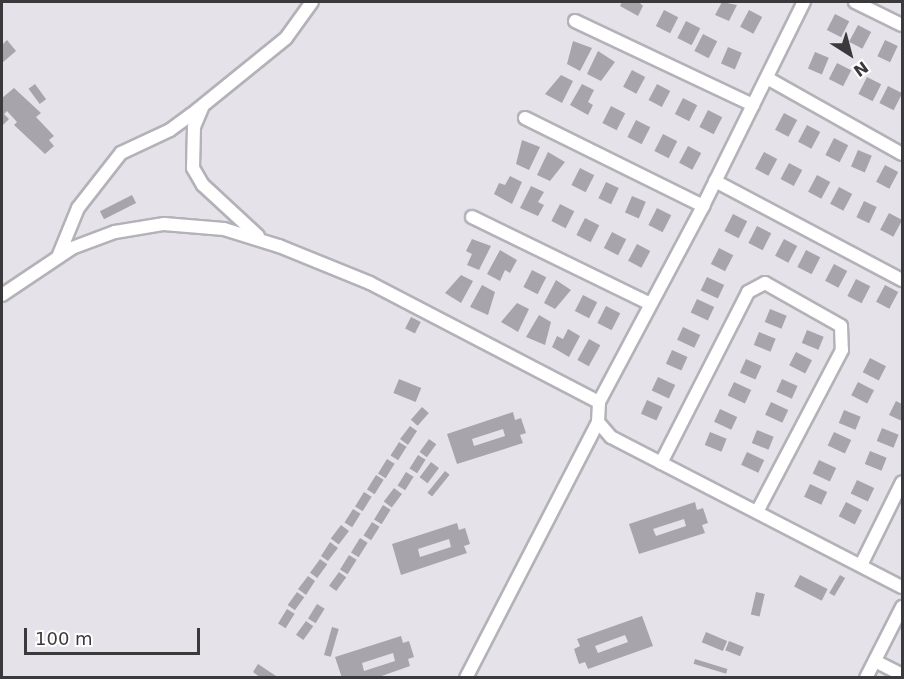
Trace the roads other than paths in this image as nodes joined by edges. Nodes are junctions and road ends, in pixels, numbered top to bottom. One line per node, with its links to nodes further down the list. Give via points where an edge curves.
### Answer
1 (312, 2): 7 (street, via 286,38)
2 (801, 2): 6 (street)
3 (855, 2): 5 (street)
4 (574, 21): 8 (street)
5 (903, 25)
6 (767, 78): 8 (street); 10 (street)
7 (204, 104): 14 (street, via 194,127 193,168 203,185); 15 (street, via 178,125 122,153 78,208)
8 (753, 105): 11 (street)
9 (525, 117): 12 (street)
10 (903, 154)
11 (715, 182): 12 (street); 16 (street)
12 (703, 206): 18 (street)
13 (472, 217): 18 (street)
14 (262, 240): 15 (street, via 205,226 148,225 95,238); 19 (street, via 415,304)
15 (58, 257): 17 (street)
16 (903, 280)
17 (2, 295)
18 (650, 304): 19 (street)
19 (599, 402): 20 (street)
20 (598, 422): 21 (street, via 611,437); 29 (street)
21 (661, 463): 23 (street); 23 (street, via 748,292 765,283 841,326 842,350)
22 (903, 482): 24 (street)
23 (758, 510): 24 (street)
24 (862, 563): 25 (street)
25 (903, 587)
26 (903, 607): 27 (street)
27 (875, 660): 28 (street); 30 (street)
28 (903, 675)
29 (466, 678)
30 (867, 678)

